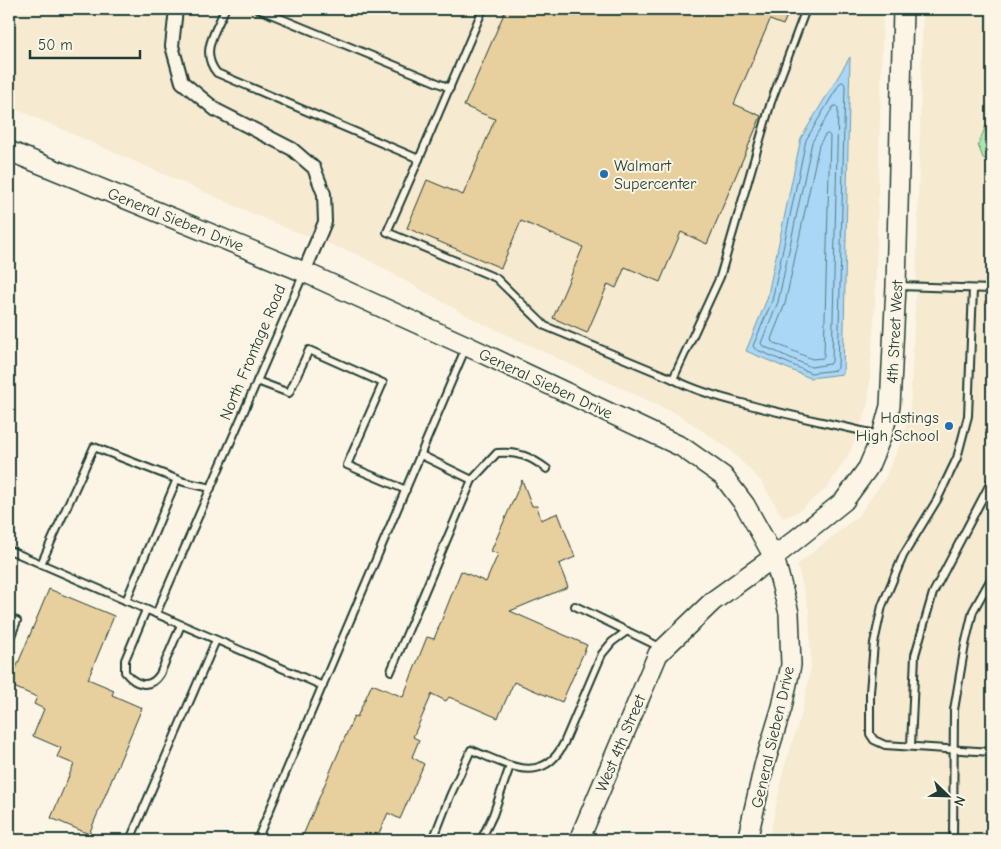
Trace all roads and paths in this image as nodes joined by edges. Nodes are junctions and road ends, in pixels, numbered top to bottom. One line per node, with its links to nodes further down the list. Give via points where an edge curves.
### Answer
1 (176, 9): 10 (street, North Frontage Road, via 172,46 182,82 216,110 292,149 314,168 324,194 325,222)
2 (225, 9): 9 (lane, via 208,49 210,65 216,73)
3 (258, 9): 7 (lane)
4 (483, 9): 7 (lane)
5 (806, 9): 15 (lane, via 771,102 720,277)
6 (903, 9): 11 (street, 4th Street West)
7 (450, 88): 9 (lane)
8 (9, 151): 10 (street, General Sieben Drive)
9 (419, 159): 15 (lane, via 387,232 496,278 545,326)
10 (304, 272): 14 (street, General Sieben Drive); 16 (lane, North Frontage Road)
11 (896, 286): 12 (lane); 17 (street, 4th Street West, via 890,406)
12 (973, 289): 13 (lane); 41 (lane, via 968,416 957,458 937,500 903,556 882,606 874,643 870,734 885,745)
13 (992, 289)
14 (467, 346): 18 (lane); 26 (street, General Sieben Drive, via 682,448 723,476 745,505)
15 (673, 379): 17 (lane, via 731,400)
16 (257, 381): 23 (lane, North Frontage Road); 24 (lane, via 289,393 309,350 383,383 347,465)
17 (882, 436): 26 (street, 4th Street West, via 868,468 844,501)
18 (421, 455): 21 (lane); 24 (lane)
19 (547, 469): 21 (lane, via 524,454 497,453)
20 (177, 479): 23 (lane); 27 (lane, via 94,447); 29 (lane)
21 (472, 480): 39 (lane)
22 (992, 480): 41 (lane, via 933,593 915,655)
23 (211, 488): 32 (lane, North Frontage Road)
24 (406, 490): 40 (lane)
25 (9, 550): 27 (lane)
26 (774, 557): 38 (street, 4th Street West, via 713,601); 50 (street, General Sieben Drive, via 789,613 791,665 764,766)
27 (41, 564): 29 (lane)
28 (992, 577): 42 (lane, via 973,611 965,645 954,710)
29 (126, 601): 31 (lane)
30 (575, 606): 35 (lane)
31 (146, 610): 32 (lane); 34 (lane, via 125,660 125,672 140,684 156,681)
32 (156, 614): 34 (lane)
33 (9, 618): 37 (lane, via 17,621)
34 (181, 625): 36 (lane)
35 (627, 631): 38 (lane); 44 (lane, via 602,654 559,752 544,766 531,769)
36 (216, 640): 40 (lane); 45 (lane)
37 (9, 641)
38 (663, 648): 49 (street, West 4th Street)
39 (391, 671)
40 (323, 686): 46 (lane)
41 (911, 746): 42 (lane)
42 (953, 748): 43 (lane); 51 (lane)
43 (992, 752)
44 (510, 766): 47 (lane, via 471,750); 48 (lane)
45 (130, 840)
46 (257, 840)
47 (433, 840)
48 (481, 840)
49 (579, 840)
50 (749, 840)
51 (953, 840)

